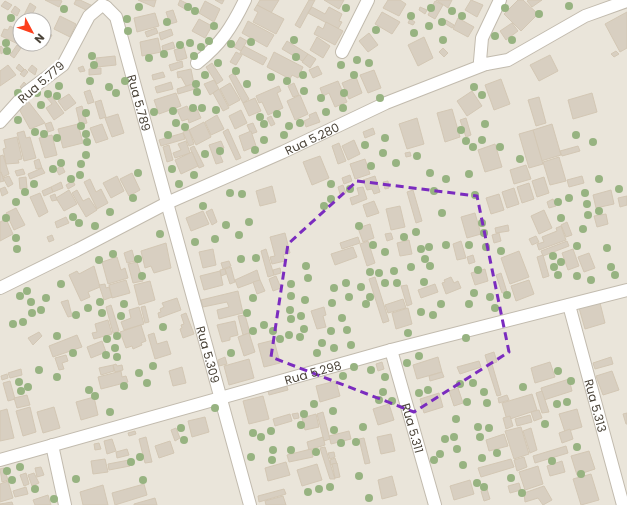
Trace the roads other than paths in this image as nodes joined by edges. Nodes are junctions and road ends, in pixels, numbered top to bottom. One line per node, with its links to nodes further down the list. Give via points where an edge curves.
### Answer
1 (245, 0): 7 (street, via 225,36)
2 (368, 0): 6 (street)
3 (500, 0): 8 (street, via 482,38 480,61)
4 (627, 1): 8 (street, Rua 5.280, via 585,16 508,60)
5 (110, 3): 9 (street, Rua 5.779, via 102,5 89,16 63,65 27,92); 10 (street, Rua 5.789)
6 (342, 52)
7 (197, 63)
8 (486, 64): 10 (street, Rua 5.280, via 386,103)
9 (0, 122)
10 (167, 203): 11 (street, Rua 5.280); 15 (street, Rua 5.309)
11 (0, 288)
12 (627, 290): 13 (street, Rua 5.298)
13 (568, 305): 14 (street, Rua 5.298); 21 (street, Rua 5.313)
14 (391, 350): 15 (street, Rua 5.298); 20 (street, Rua 5.311)
15 (221, 399): 16 (street, Rua 5.298); 19 (street, Rua 5.309)
16 (52, 445): 17 (street, Rua 5.298); 18 (street)
17 (0, 460)
18 (65, 505)
19 (250, 505)
20 (435, 505)
21 (623, 505)

